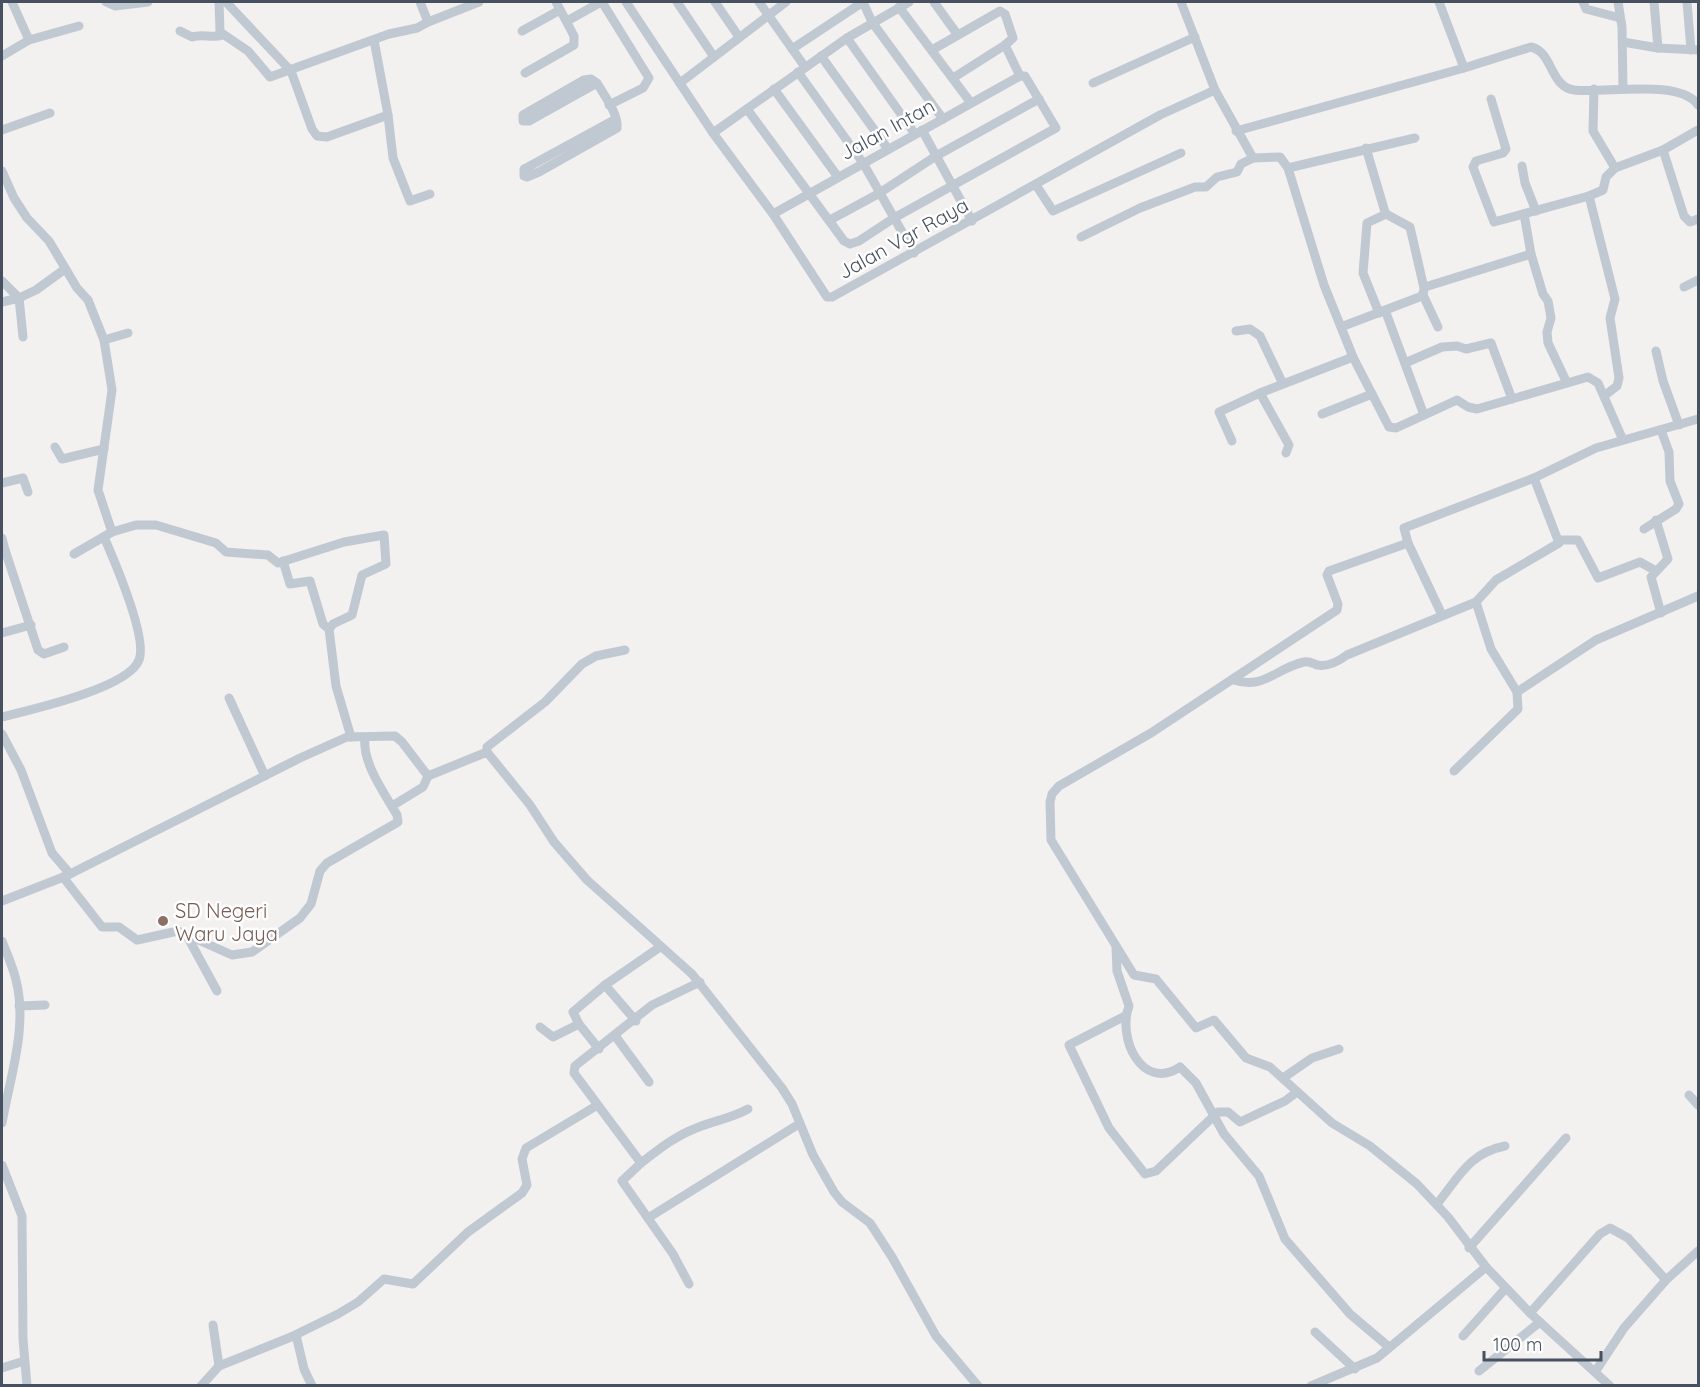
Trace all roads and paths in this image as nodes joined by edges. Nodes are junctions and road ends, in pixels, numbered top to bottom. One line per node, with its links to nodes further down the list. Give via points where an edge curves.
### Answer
1 (12, 2): 38 (street)
2 (106, 2): 3 (street, via 115,6)
3 (148, 2)
4 (219, 2): 34 (street)
5 (226, 2): 51 (street)
6 (420, 2): 28 (street)
7 (479, 2): 28 (street)
8 (601, 2): 27 (street); 65 (street, via 649,78 643,88)
9 (626, 2): 56 (street, Jalan Vgr Raya)
10 (676, 2): 48 (street)
11 (715, 2): 35 (street)
12 (759, 2): 25 (street)
13 (786, 2): 25 (street)
14 (863, 2): 29 (street); 43 (street)
15 (909, 2): 24 (street)
16 (934, 2): 33 (street)
17 (1181, 2): 36 (street)
18 (1438, 2): 49 (street)
19 (1583, 2): 26 (street, via 1586,9)
20 (1618, 2): 26 (street)
21 (1654, 2): 42 (street)
22 (1687, 2): 45 (street)
23 (558, 6): 27 (street); 32 (street)
24 (899, 7): 29 (street); 44 (street)
25 (769, 14): 35 (street); 43 (street)
26 (1620, 18): 40 (street)
27 (567, 21): 52 (street, via 574,45)
28 (428, 22): 39 (street)
29 (872, 22): 37 (street); 71 (street)
30 (79, 26): 38 (street)
31 (180, 31): 34 (street, via 192,37)
32 (522, 32)
33 (957, 34): 41 (street, via 1003,11 1013,38); 44 (street)
34 (222, 35): 51 (street, via 248,51 270,77)
35 (739, 37): 48 (street)
36 (1195, 37): 57 (street); 61 (street)
37 (846, 39): 47 (street); 75 (street)
38 (29, 40): 46 (street)
39 (374, 40): 51 (street); 69 (street)
40 (1623, 42): 42 (street); 58 (street)
41 (1005, 45): 53 (street); 54 (street)
42 (1658, 48): 45 (street)
43 (792, 49): 50 (street)
44 (932, 50): 54 (street)
45 (1695, 50)
46 (2, 56)
47 (821, 56): 50 (street); 79 (street)
48 (714, 57): 56 (street)
49 (1464, 68): 60 (street, via 1531,47 1543,53 1559,82 1567,88); 74 (street)
50 (802, 69): 59 (street); 84 (street)
51 (291, 72): 69 (street, via 317,136 327,137)
52 (525, 74)
53 (1020, 76): 62 (street, via 1025,76); 64 (street, Jalan Intan)
54 (953, 78): 64 (street)
55 (597, 83): 55 (street, via 584,80 523,115 523,121); 65 (street)
56 (680, 83): 76 (street, Jalan Vgr Raya)
57 (1094, 83)
58 (1623, 88): 60 (street); 66 (street, via 1684,93)
59 (774, 89): 67 (street); 89 (street)
60 (1594, 89): 87 (street, via 1593,131)
61 (1215, 90): 74 (street); 91 (street, Jalan Vgr Raya)
62 (1039, 99): 82 (street); 90 (street, via 1056,128)
63 (1491, 99): 99 (street, via 1505,152 1476,161 1473,167 1494,222)
64 (970, 103): 71 (street, Jalan Intan)
65 (609, 105): 70 (street)
66 (1698, 105)
67 (747, 109): 76 (street); 92 (street)
68 (50, 113): 72 (street)
69 (388, 115): 93 (street, via 393,158 408,199)
70 (616, 119): 70 (street, via 614,131 524,176 524,169)
71 (944, 119): 75 (street, Jalan Intan)
72 (2, 130)
73 (1698, 130): 80 (street)
74 (1236, 131): 83 (street)
75 (919, 132): 79 (street, Jalan Intan); 82 (street)
76 (713, 133): 97 (street, Jalan Vgr Raya)
77 (1415, 138): 78 (street)
78 (1366, 148): 86 (street); 98 (street)
79 (888, 149): 84 (street, Jalan Intan)
80 (1663, 150): 87 (street); 101 (street, via 1684,216 1690,222)
81 (1181, 153): 91 (street, via 1053,211)
82 (936, 156): 90 (street); 94 (street)
83 (1253, 158): 86 (street, via 1280,157); 104 (street, via 1241,164 1237,172 1217,177 1206,187 1195,187 1142,207)
84 (863, 163): 89 (street, Jalan Intan); 94 (street)
85 (1522, 166): 96 (street)
86 (1288, 168): 115 (street, via 1323,285)
87 (1615, 168): 95 (street, via 1606,177 1603,190)
88 (2, 171): 107 (street, via 8,197 49,241)
89 (838, 177): 92 (street, Jalan Intan)
90 (953, 185): 100 (street); 103 (street)
91 (1036, 185): 103 (street, Jalan Vgr Raya)
92 (810, 193): 97 (street, Jalan Intan); 102 (street)
93 (430, 194)
94 (878, 194): 100 (street); 102 (street)
95 (1589, 196): 96 (street); 128 (street, via 1615,299 1610,318 1619,378 1617,386)
96 (1536, 211): 99 (street)
97 (773, 214): 105 (street, Jalan Vgr Raya, via 827,297)
98 (1386, 214): 111 (street, via 1410,227); 114 (street, via 1367,223 1363,273)
99 (1524, 214): 106 (street)
100 (894, 218): 102 (street, via 849,244); 105 (street)
101 (1698, 219)
102 (830, 220)
103 (972, 221): 105 (street, Jalan Vgr Raya)
104 (1081, 237)
105 (914, 253)
106 (1531, 254): 111 (street); 124 (street, via 1548,301 1548,343)
107 (65, 269): 112 (street); 120 (street, via 88,300)
108 (1698, 279): 110 (street)
109 (2, 281): 112 (street)
110 (1684, 287)
111 (1423, 291): 114 (street); 116 (street)
112 (19, 298): 113 (street); 119 (street)
113 (2, 302)
114 (1382, 312): 115 (street); 123 (street)
115 (1341, 327): 122 (street)
116 (1438, 327)
117 (1236, 331): 125 (street, via 1250,329 1260,336)
118 (128, 333): 120 (street)
119 (23, 337)
120 (104, 340): 138 (street, via 112,390)
121 (1656, 351): 133 (street)
122 (1353, 357): 125 (street); 127 (street)
123 (1405, 363): 129 (street, via 1442,347 1466,349 1491,343); 131 (street)
124 (1567, 382): 128 (street, via 1592,378); 129 (street)
125 (1283, 384): 126 (street)
126 (1260, 393): 136 (street, via 1219,412); 139 (street, via 1289,445)
127 (1372, 394): 130 (street); 131 (street, via 1389,427 1396,428)
128 (1604, 396): 135 (street)
129 (1512, 399): 131 (street, via 1477,409 1457,400)
130 (1322, 414)
131 (1424, 415)
132 (1698, 419): 133 (street)
133 (1679, 425): 134 (street)
134 (1661, 430): 135 (street); 143 (street, via 1669,452 1670,481 1679,504)
135 (1623, 440): 140 (street, via 1596,448)
136 (1232, 441)
137 (55, 447): 138 (street, via 62,459)
138 (104, 449): 145 (street, via 98,490)
139 (1286, 453)
140 (1534, 478): 147 (street); 148 (street, via 1404,528)
141 (2, 483): 142 (street, via 23,478)
142 (28, 492)
143 (1656, 520): 144 (street); 152 (street, via 1668,555)
144 (1644, 529)
145 (108, 535): 150 (street); 151 (street, via 136,525 156,525 216,543 226,552 259,553 278,563); 165 (street, via 134,616 139,662 102,687 64,702)
146 (2, 538): 149 (street)
147 (1559, 540): 152 (street, via 1578,540 1598,578 1640,562); 154 (street, via 1556,547 1496,580)
148 (1408, 543): 156 (street); 162 (street, via 1329,571 1337,610)
149 (4, 551): 157 (street)
150 (74, 554)
151 (283, 561): 158 (street, via 290,584 310,582 323,624); 158 (street, via 344,542 385,536 386,564 362,575 352,615)
152 (1656, 571): 155 (street, via 1651,579)
153 (1698, 596): 155 (street)
154 (1476, 602): 156 (street); 163 (street, via 1491,649)
155 (1661, 613): 163 (street, via 1596,640)
156 (1442, 615): 162 (street, via 1347,655 1337,663 1301,663 1252,684)
157 (32, 625): 159 (street); 160 (street, via 41,653)
158 (329, 629): 167 (street, via 336,686)
159 (2, 633)
160 (64, 647)
161 (625, 650): 169 (street, via 596,656 582,664 545,702 487,747)
162 (1234, 680): 179 (street, via 1059,786 1052,794 1051,840)
163 (1517, 692): 170 (street, via 1516,713)
164 (229, 698): 171 (street)
165 (2, 717)
166 (2, 734): 174 (street, via 21,770 52,853)
167 (351, 737): 168 (street); 171 (street)
168 (365, 738): 172 (street, via 399,739); 173 (street, via 364,746 374,772)
169 (487, 752): 172 (street); 178 (street, via 587,880)
170 (1454, 771)
171 (265, 776): 174 (street)
172 (428, 776): 173 (street, via 423,787)
173 (392, 806): 176 (street, via 398,819 396,825 327,862 320,871 315,897 305,911 252,952 232,955)
174 (67, 875): 175 (street); 176 (street, via 100,926 119,927 136,940 174,931)
175 (2, 901)
176 (186, 934): 182 (street)
177 (2, 941): 184 (street, via 17,981)
178 (660, 947): 180 (street); 181 (street)
179 (1116, 947): 185 (street, via 1117,971 1129,1006); 192 (street, via 1134,975 1156,979 1195,1028 1214,1020 1245,1058)
180 (700, 982): 186 (street, via 658,1001); 201 (street, via 782,1088)
181 (605, 985): 186 (street); 187 (street, via 573,1012)
182 (218, 991)
183 (45, 1005): 184 (street)
184 (19, 1006): 200 (street, via 19,1037)
185 (1125, 1016): 199 (street, via 1127,1042 1138,1062 1160,1075 1180,1068 1196,1083); 199 (street, via 1069,1045 1108,1128 1145,1174 1156,1171)
186 (636, 1020): 189 (street)
187 (579, 1024): 188 (street, via 553,1037); 190 (street)
188 (540, 1027)
189 (616, 1037): 190 (street); 193 (street)
190 (599, 1049): 197 (street, via 576,1066 574,1073)
191 (1339, 1049): 192 (street, via 1311,1058)
192 (1283, 1078): 194 (street)
193 (649, 1082)
194 (1297, 1092): 199 (street, via 1241,1122 1222,1110); 206 (street, via 1332,1123 1389,1161)
195 (1689, 1095): 196 (street)
196 (1698, 1105)
197 (596, 1106): 204 (street); 218 (street, via 526,1148 522,1159 527,1185 522,1193 468,1232 418,1280 406,1285 384,1279 358,1302)
198 (748, 1109): 204 (street, via 679,1136)
199 (1215, 1114): 220 (street, via 1224,1134 1259,1176 1285,1239 1350,1314)
200 (2, 1118)
201 (799, 1124): 207 (street); 230 (street, via 834,1192 870,1223 936,1336)
202 (1566, 1138): 208 (street)
203 (1505, 1146): 206 (street, via 1476,1156)
204 (641, 1163): 207 (street, via 622,1181)
205 (2, 1165): 221 (street, via 22,1216)
206 (1437, 1204): 208 (street)
207 (648, 1218): 212 (street)
208 (1469, 1248): 210 (street)
209 (1698, 1251): 211 (street)
210 (1486, 1267): 213 (street); 220 (street)
211 (1666, 1280): 214 (street, via 1628,1238 1610,1228 1600,1234); 226 (street, via 1624,1328)
212 (689, 1284)
213 (1505, 1289): 214 (street); 219 (street)
214 (1530, 1312): 215 (street)
215 (1540, 1322): 225 (street); 226 (street)
216 (213, 1325): 222 (street)
217 (1315, 1332): 224 (street)
218 (296, 1335): 222 (street); 229 (street)
219 (1463, 1336)
220 (1389, 1347): 224 (street)
221 (24, 1361): 223 (street); 227 (street)
222 (219, 1366): 228 (street)
223 (2, 1368)
224 (1355, 1369): 231 (street)
225 (1479, 1371)
226 (1595, 1372): 232 (street)
227 (27, 1386)
228 (201, 1386)
229 (312, 1386)
230 (978, 1386)
231 (1311, 1386)
232 (1610, 1386)

